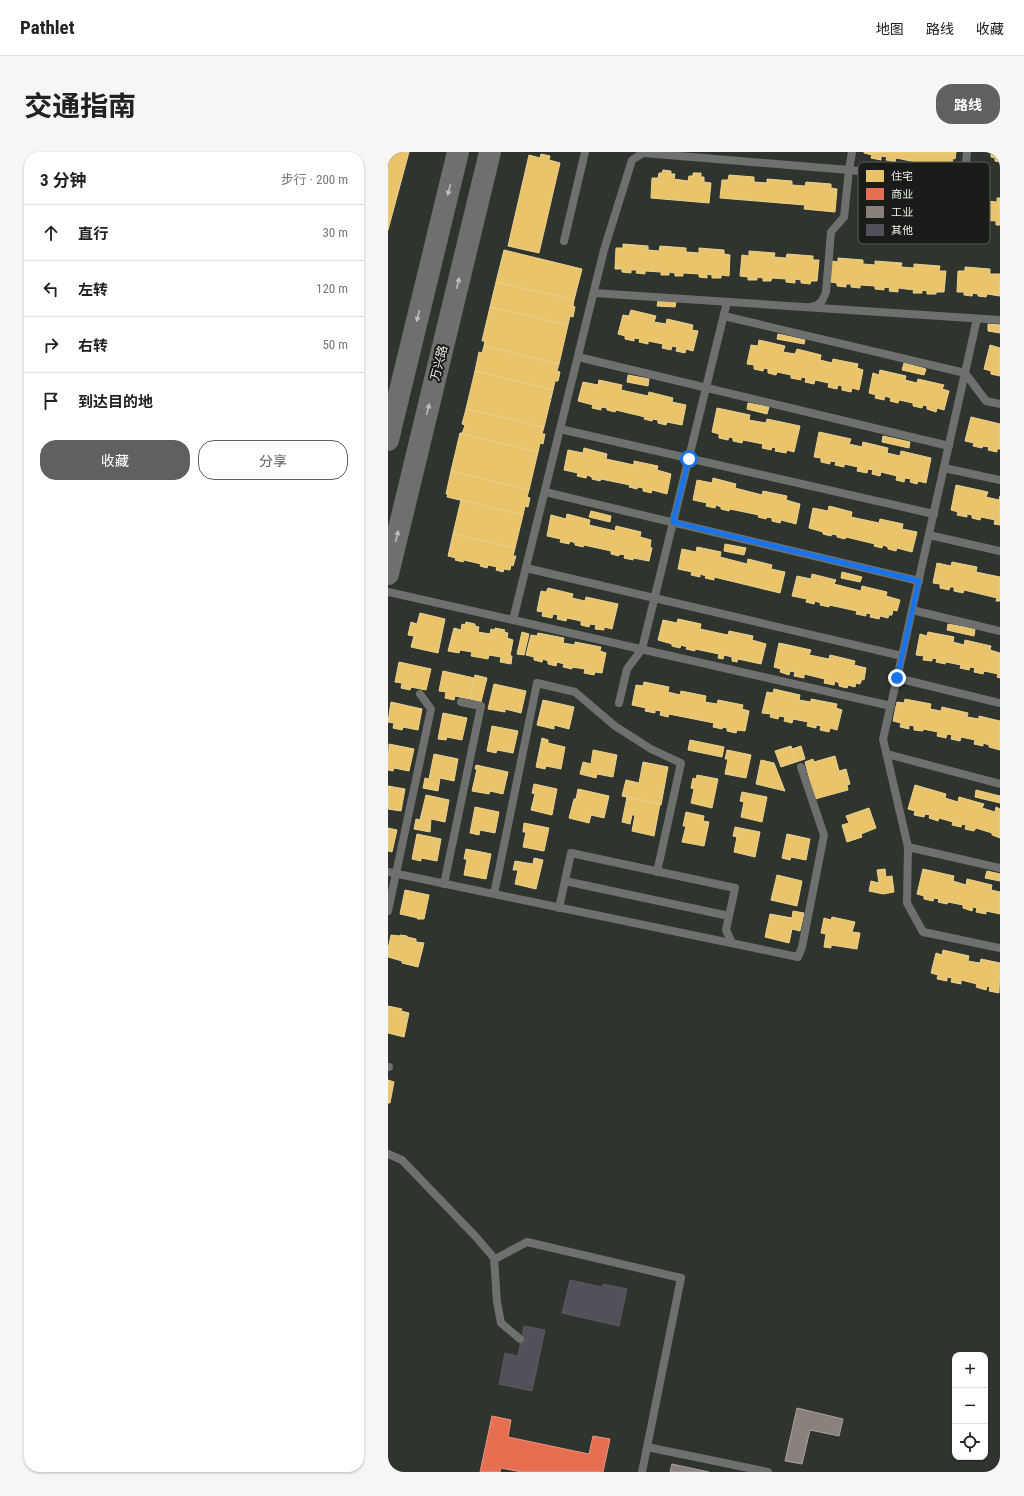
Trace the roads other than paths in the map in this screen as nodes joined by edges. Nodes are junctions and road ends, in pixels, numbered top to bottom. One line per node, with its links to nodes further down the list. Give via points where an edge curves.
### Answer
1 (458, 152): 21 (main road, one-way to 21)
2 (490, 152): 32 (main road, 万兴路, one-way to 2)
3 (585, 152): 9 (lane)
4 (852, 152): 7 (lane)
5 (967, 152): 6 (lane)
6 (966, 162)
7 (849, 170): 8 (lane); 10 (lane, via 643,153 632,160 604,250); 12 (lane, via 844,217 831,232 826,292 822,301)
8 (858, 171)
9 (564, 241)
10 (594, 293): 11 (lane); 16 (lane)
11 (727, 302): 12 (lane); 13 (lane)
12 (811, 307): 14 (lane)
13 (724, 316): 17 (lane); 18 (lane)
14 (977, 319): 15 (lane); 17 (lane)
15 (1000, 320)
16 (578, 357): 18 (lane); 20 (lane)
17 (965, 373): 19 (lane, via 986,401); 22 (lane)
18 (706, 388): 22 (lane); 23 (lane)
19 (1000, 404)
20 (560, 429): 23 (lane); 26 (lane)
21 (388, 440)
22 (949, 446): 24 (lane)
23 (689, 459): 27 (lane); 28 (lane)
24 (944, 468): 25 (lane); 27 (lane)
25 (1000, 480)
26 (545, 492): 28 (lane); 31 (lane)
27 (934, 514): 29 (lane)
28 (673, 522): 33 (lane); 35 (lane)
29 (929, 535): 30 (lane); 33 (lane)
30 (1000, 551)
31 (526, 568): 35 (lane); 37 (lane)
32 (388, 574)
33 (919, 581): 36 (lane)
34 (388, 592): 37 (lane)
35 (655, 597): 39 (lane); 40 (lane)
36 (912, 610): 38 (lane); 40 (lane)
37 (513, 620): 39 (lane)
38 (1000, 631)
39 (642, 649): 45 (lane, via 627,669); 46 (lane)
40 (902, 656): 41 (lane)
41 (897, 678): 44 (lane); 46 (lane)
42 (420, 694): 53 (lane, via 431,709)
43 (461, 702): 55 (lane, via 480,706)
44 (1000, 703)
45 (619, 704)
46 (891, 706): 47 (lane, via 883,739)
47 (887, 754): 49 (lane); 50 (lane)
48 (801, 767): 60 (lane, via 824,835 802,947 798,957)
49 (1000, 784)
50 (908, 847): 51 (lane); 61 (lane, via 907,903 923,932)
51 (1000, 868)
52 (658, 872): 54 (lane, via 571,853); 56 (lane, via 681,763 651,749 615,726 575,692 537,684); 59 (lane, via 735,888)
53 (392, 873): 55 (lane); 58 (lane)
54 (565, 881): 57 (lane); 59 (lane)
55 (444, 884): 56 (lane)
56 (494, 894): 57 (lane)
57 (559, 908): 60 (lane)
58 (388, 911)
59 (729, 916): 60 (lane, via 726,930)
60 (732, 943)
61 (1000, 948)
62 (388, 1154): 64 (lane, via 402,1160 494,1258 501,1323)
63 (497, 1258): 65 (lane, via 527,1242 681,1278)
64 (520, 1339)
65 (647, 1447): 66 (lane); 67 (lane)
66 (642, 1472)
67 (768, 1472)

